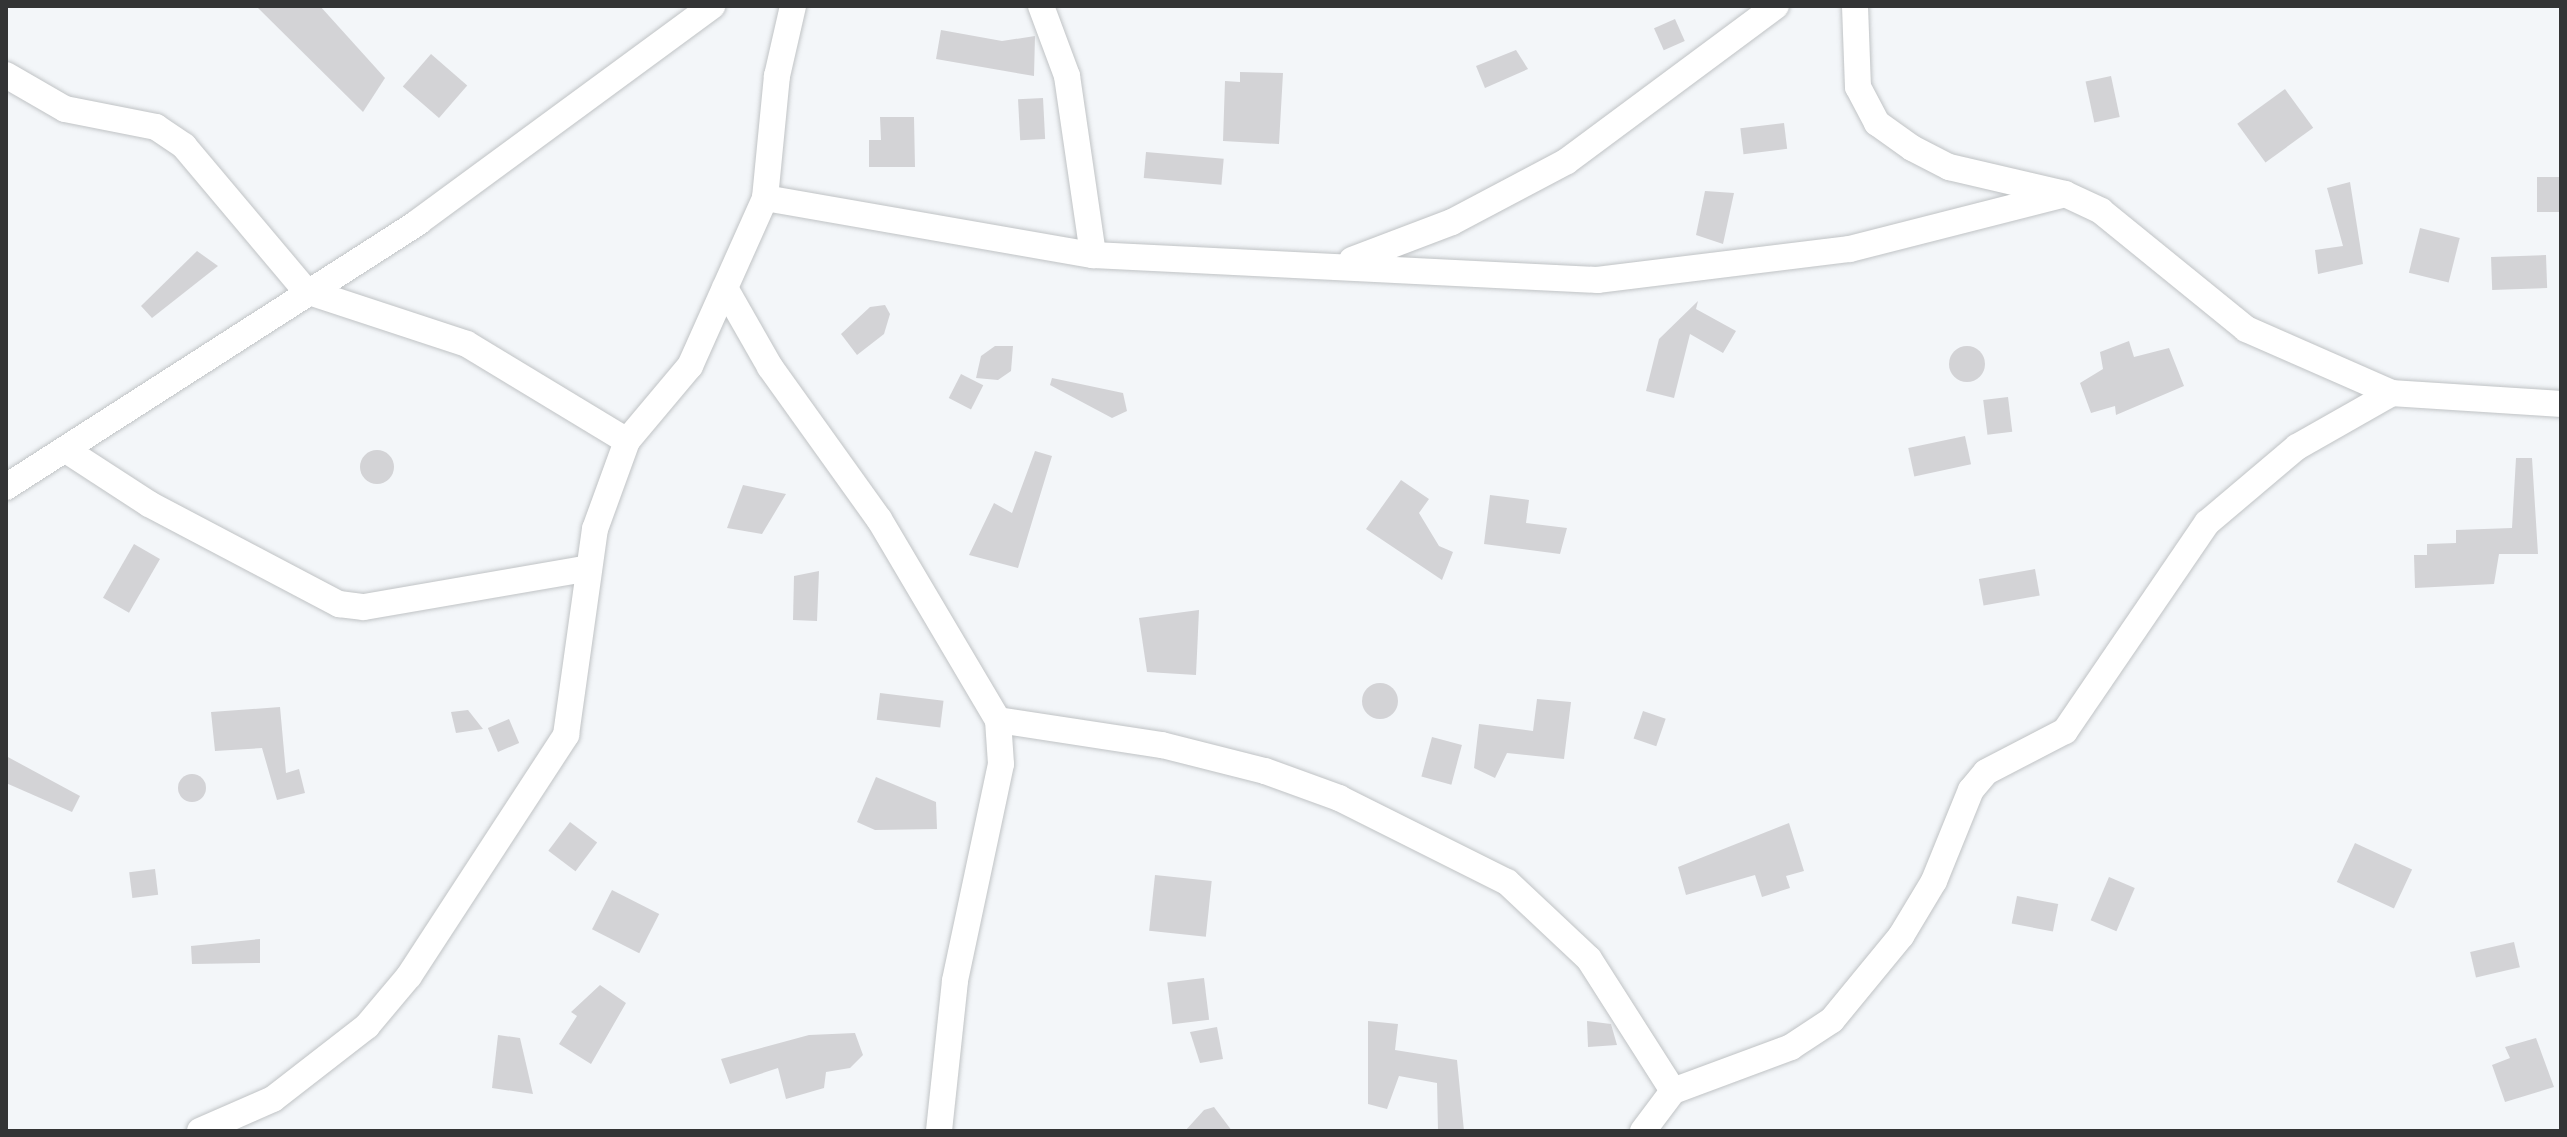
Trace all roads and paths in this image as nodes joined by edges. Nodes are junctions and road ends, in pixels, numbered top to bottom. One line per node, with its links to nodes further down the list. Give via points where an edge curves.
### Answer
1 (712, 6): 12 (street, via 418,222)
2 (793, 6): 8 (street, via 777,76)
3 (1041, 6): 9 (street, via 1067,76)
4 (1776, 6): 10 (street, via 1567,161 1452,222)
5 (1855, 6): 7 (street, via 1858,87 1877,123 1949,167)
6 (6, 75): 12 (street, via 65,109 156,127 184,146)
7 (2065, 194): 10 (street, via 1850,249 1709,271 1597,280); 13 (street, via 2133,234 2207,304 2246,329)
8 (765, 198): 9 (street); 11 (street)
9 (1093, 255): 10 (street)
10 (1338, 265)
11 (725, 288): 15 (street, via 690,366); 19 (street, via 903,558)
12 (306, 291): 15 (street, via 467,344); 16 (street)
13 (2392, 393): 14 (street); 20 (street, via 2297,447 2207,523 2065,731 1986,772 1971,790 1934,881 1901,936 1832,1020 1791,1047)
14 (2561, 404)
15 (627, 441): 18 (street)
16 (66, 450): 17 (street); 18 (street, via 149,504 339,604 364,607)
17 (6, 487)
18 (584, 569): 21 (street, via 566,735 409,976 320,1069)
19 (998, 720): 20 (street, via 1162,745 1265,771 1339,798 1507,882 1589,959); 22 (street, via 1001,764 957,969)
20 (1673, 1091): 23 (street)
21 (200, 1131)
22 (939, 1131)
23 (1643, 1131)

